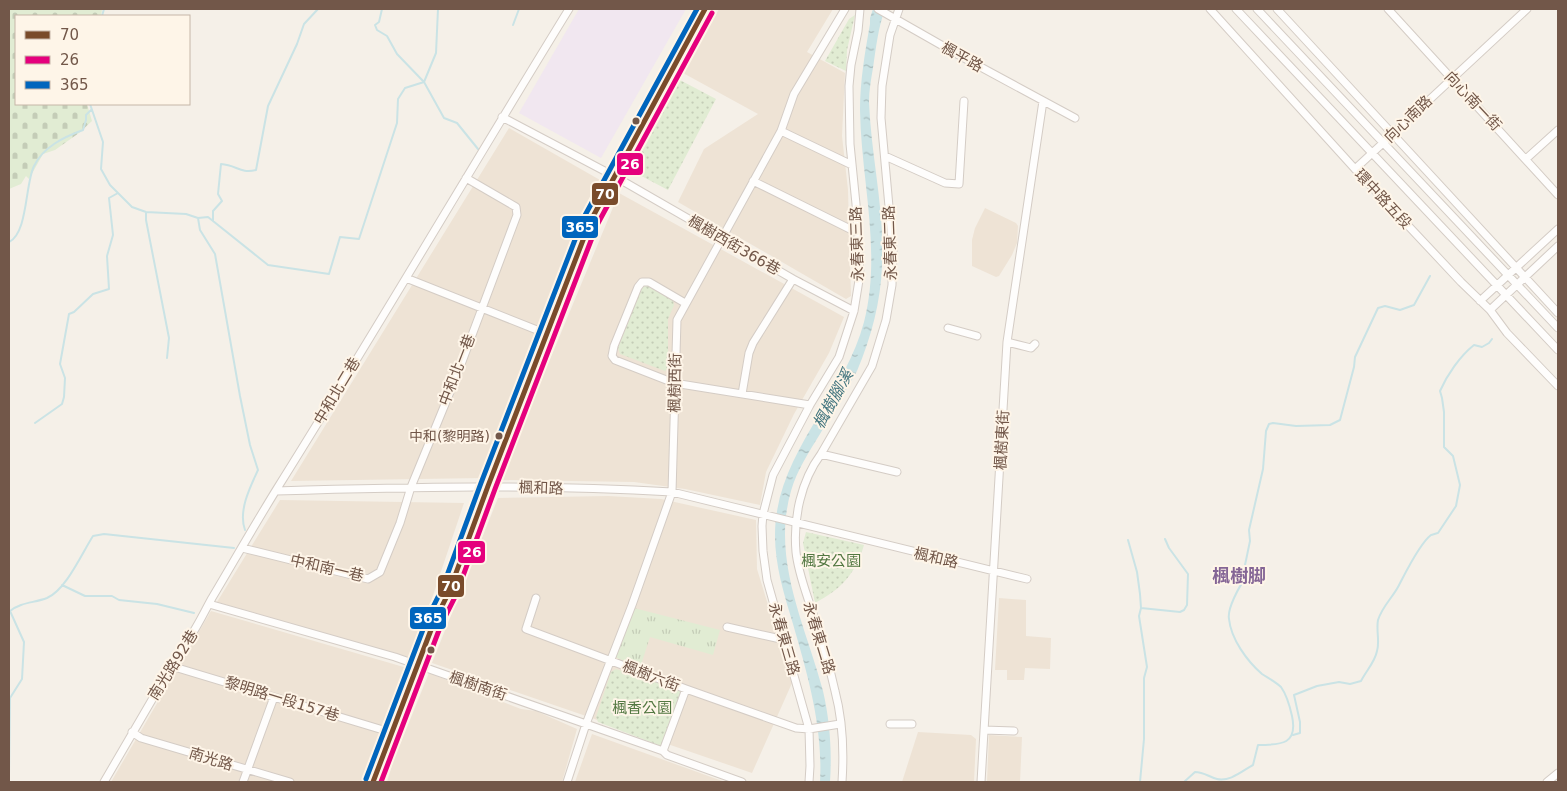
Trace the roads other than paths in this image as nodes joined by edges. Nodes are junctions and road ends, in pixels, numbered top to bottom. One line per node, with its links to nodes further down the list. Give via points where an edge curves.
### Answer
1 (569, 9): 17 (street, 中和北二巷)
2 (705, 9): 28 (main road)
3 (845, 9): 20 (street, 楓樹西街, via 794,94)
4 (860, 9): 26 (street, 永春東三路, via 849,86)
5 (899, 9): 13 (street, 永春東二路)
6 (1210, 9): 27 (street, 環中路五段)
7 (1236, 9): 23 (street, 環中路五段)
8 (1257, 9): 22 (street)
9 (1277, 9): 21 (street)
10 (1388, 9): 14 (street, 向心南一街)
11 (881, 10): 13 (street, 楓平路)
12 (1522, 10): 14 (street, 向心南路)
13 (894, 19): 16 (street, 楓平路); 24 (street, 永春東二路, via 882,86)
14 (1452, 78): 21 (street, 向心南路); 25 (street, 向心南一街)
15 (964, 101): 24 (street, via 959,184 946,183)
16 (1043, 101): 18 (street, 楓平路); 54 (street, 楓樹東街)
17 (502, 117): 28 (street, 楓樹西街366巷); 29 (street, 中和北二巷)
18 (1075, 118)
19 (1558, 130): 25 (street)
20 (781, 131): 26 (street); 30 (street, 楓樹西街)
21 (1393, 132): 22 (street, 向心南路); 36 (street)
22 (1384, 143): 23 (street, 向心南路); 37 (street)
23 (1372, 154): 27 (street, 向心南路); 42 (street, 環中路五段)
24 (885, 156): 61 (street, 永春東二路, via 893,251 892,286 886,320 872,366)
25 (1526, 159): 31 (street, 向心南一街)
26 (852, 165): 33 (street, 永春東三路)
27 (1355, 169): 44 (street, 環中路五段)
28 (614, 176): 34 (street, 楓樹西街366巷); 52 (main road, via 590,222)
29 (466, 178): 39 (street, 中和北二巷); 46 (street, 中和北一巷, via 516,207 517,215)
30 (753, 181): 33 (street); 34 (street, 楓樹西街)
31 (1558, 194)
32 (1558, 229): 36 (street)
33 (858, 233): 48 (street, 永春東三路, via 860,281)
34 (722, 238): 40 (street, 楓樹西街366巷); 45 (street, 楓樹西街)
35 (1558, 246): 38 (street)
36 (1517, 268): 37 (street); 38 (street)
37 (1508, 275): 41 (street); 42 (street)
38 (1525, 277): 41 (street); 49 (street)
39 (406, 278): 46 (street); 65 (street, 中和北二巷)
40 (793, 279): 48 (street, 楓樹西街366巷); 59 (street, via 753,343)
41 (1517, 284): 43 (street); 51 (street)
42 (1497, 286): 43 (street, 環中路五段); 44 (street)
43 (1506, 295): 47 (street); 56 (street, 環中路五段)
44 (1480, 301): 47 (street, 環中路五段)
45 (685, 303): 57 (street, 楓樹西街, via 677,320); 57 (street, via 649,282 642,282 612,351 612,356 621,364)
46 (481, 308): 52 (street); 64 (street, 中和北一巷)
47 (1490, 310): 58 (street, 環中路五段, via 1507,333)
48 (854, 311): 60 (street, 永春東三路, via 839,357)
49 (1558, 313)
50 (948, 328): 53 (street)
51 (1558, 328)
52 (547, 334): 63 (main road)
53 (977, 336)
54 (1007, 342): 55 (street, via 1031,348); 70 (street, 楓樹東街)
55 (1035, 344)
56 (1558, 350)
57 (674, 382): 59 (street); 66 (street, 楓樹西街)
58 (1558, 386)
59 (742, 394): 60 (street)
60 (810, 405): 67 (street, 永春東三路, via 773,475)
61 (821, 454): 62 (street); 68 (street, 永春東二路, via 802,492)
62 (897, 472)
63 (488, 486): 64 (street, 楓和路); 66 (street, 楓和路); 77 (main road)
64 (411, 487): 65 (street, 楓和路); 69 (street, 中和南一巷, via 380,572 368,579)
65 (276, 491): 69 (street, 中和北二巷)
66 (672, 492): 67 (street, 楓和路); 76 (street, 楓樹西街)
67 (763, 514): 68 (street, 楓和路); 75 (street, 永春東三路, via 767,580)
68 (796, 523): 70 (street, 楓和路); 82 (street, 永春東二路, via 796,553 835,690)
69 (242, 548): 73 (street, 中和北二巷)
70 (994, 571): 71 (street, 楓和路); 87 (street, 楓樹東街)
71 (1027, 580)
72 (536, 598): 76 (street, 楓樹六街, via 526,629)
73 (209, 604): 77 (street, 楓樹南街); 78 (street, 南光路92巷, via 193,635)
74 (727, 627): 75 (street)
75 (784, 640): 86 (street, 永春東三路)
76 (611, 661): 79 (street, 楓樹六街); 81 (street, 楓樹西街)
77 (419, 665): 81 (street, 楓樹南街); 89 (main road)
78 (171, 666): 80 (street, 黎明路一段157巷); 85 (street, 南光路92巷)
79 (686, 689): 86 (street, 楓樹六街, via 796,728); 90 (street)
80 (274, 697): 89 (street, 黎明路一段157巷); 91 (street)
81 (586, 724): 90 (street, 楓樹南街); 97 (street, 楓樹西街)
82 (840, 724): 86 (street); 100 (street, 永春東二路)
83 (890, 724): 84 (street)
84 (912, 724)
85 (134, 729): 91 (street, 南光路, via 141,738); 93 (street, 南光路92巷)
86 (809, 729): 99 (street, 永春東三路)
87 (984, 730): 88 (street); 101 (street, 楓樹東街)
88 (1014, 731)
89 (393, 733): 96 (main road)
90 (663, 752): 98 (street, 楓樹南街)
91 (247, 770): 94 (street); 95 (street, 南光路)
92 (1558, 773): 102 (street)
93 (104, 782)
94 (243, 782)
95 (290, 782)
96 (373, 782)
97 (566, 782)
98 (742, 782)
99 (808, 782)
100 (842, 782)
101 (981, 782)
102 (1548, 782)

